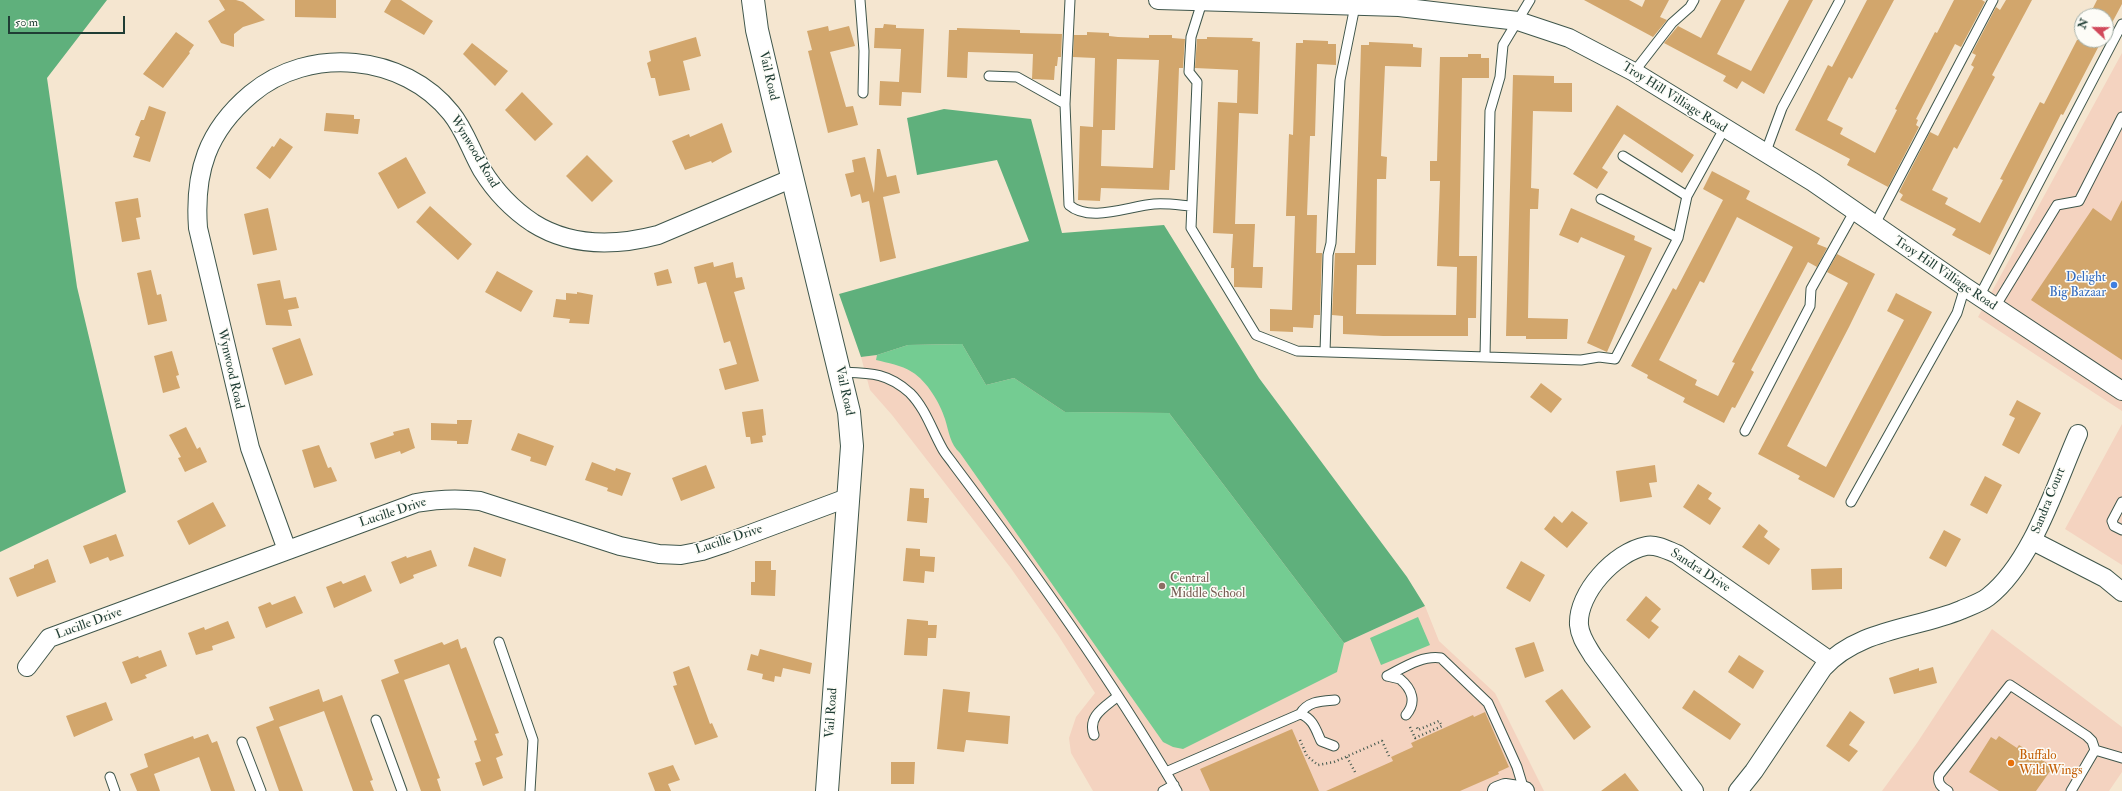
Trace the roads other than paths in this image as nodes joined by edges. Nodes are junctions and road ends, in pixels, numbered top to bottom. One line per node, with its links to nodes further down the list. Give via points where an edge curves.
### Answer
1 (752, 0): 23 (street, Vail Road)
2 (860, 0): 17 (lane, via 864,51)
3 (1070, 0): 18 (lane)
4 (1158, 0): 9 (street, Troy Hill Villiage Road)
5 (1530, 0): 13 (lane)
6 (1694, 0): 15 (lane, via 1672,23)
7 (1840, 0): 21 (lane, via 1782,108)
8 (1993, 0): 28 (lane)
9 (1202, 2): 10 (street, Troy Hill Villiage Road); 26 (lane, via 1191,36 1189,72 1197,82)
10 (1284, 2): 12 (street, Troy Hill Villiage Road)
11 (1400, 3): 12 (street, Troy Hill Villiage Road); 13 (street, Troy Hill Villiage Road)
12 (1355, 6): 32 (lane, via 1340,80 1331,243 1328,255)
13 (1518, 21): 15 (street, Troy Hill Villiage Road, via 1569,38); 33 (lane, via 1503,45 1500,77 1490,110)
14 (2122, 24): 30 (lane)
15 (1634, 72): 20 (street, Troy Hill Villiage Road)
16 (989, 76): 18 (lane, via 1017,77)
17 (862, 93)
18 (1065, 104): 26 (lane, via 1069,205 1077,211 1098,212 1155,204)
19 (2122, 117): 31 (lane, via 2079,201 2058,205)
20 (1724, 129): 21 (street, Troy Hill Villiage Road); 24 (lane)
21 (1765, 154): 27 (street, Troy Hill Villiage Road, via 1813,182)
22 (1623, 156): 24 (lane)
23 (793, 178): 34 (street, Vail Road); 43 (street, Wynwood Road, via 658,235 616,243 579,241 534,224 516,211 482,170 451,113 419,85 400,75 375,66 338,61 296,69 257,88 237,105 214,135 203,160 196,203 198,228 250,448)
24 (1687, 196): 29 (lane)
25 (1602, 199): 29 (lane)
26 (1191, 206): 32 (lane, via 1191,228 1256,334 1297,351)
27 (1854, 212): 28 (street, Troy Hill Villiage Road); 36 (lane, via 1811,289 1810,306)
28 (1874, 226): 30 (street, Troy Hill Villiage Road)
29 (1678, 238): 33 (lane, via 1615,359)
30 (1972, 292): 31 (street, Troy Hill Villiage Road); 39 (lane, via 1957,312)
31 (1995, 307): 35 (street, Troy Hill Villiage Road)
32 (1325, 352): 33 (lane)
33 (1485, 356)
34 (840, 372): 38 (street, Vail Road, via 849,412 852,446); 48 (lane, via 875,373 893,381 910,394 928,419 942,449 1034,571)
35 (2122, 390)
36 (1745, 431)
37 (2078, 434): 42 (street, Sandra Court)
38 (847, 498): 43 (street, Lucille Drive, via 720,545 681,555 659,554 620,546 487,503 458,498 416,503); 65 (street, Vail Road)
39 (1851, 502)
40 (2122, 502): 41 (lane, via 2112,521 2114,526)
41 (2122, 530)
42 (2033, 540): 44 (street, Sandra Court, via 2105,578); 46 (street, via 2003,582 1979,603 1949,615 1857,642 1847,646)
43 (287, 550): 47 (street, Lucille Drive, via 49,638)
44 (2122, 592)
45 (499, 642): 64 (lane, via 533,740)
46 (1830, 661): 69 (street, Sandra Drive, via 1677,554 1660,546 1647,546 1616,561 1592,586 1582,605 1579,621 1582,636 1593,656); 70 (street)
47 (27, 667)
48 (1118, 696): 53 (lane, via 1097,713 1091,728); 58 (lane)
49 (1335, 700): 50 (lane, via 1316,702 1305,707)
50 (1300, 714): 55 (lane, via 1312,722 1321,741); 58 (lane)
51 (1406, 715): 68 (lane, via 1411,709 1412,694 1400,679 1387,676 1414,662 1432,656 1441,658 1488,703 1517,767)
52 (376, 720): 63 (lane)
53 (1094, 735)
54 (242, 742): 62 (lane)
55 (1334, 746)
56 (2095, 750): 57 (lane); 71 (lane, via 2087,736 2010,685 1939,775 1940,784); 72 (lane)
57 (2122, 758)
58 (1166, 772): 60 (lane)
59 (110, 777): 61 (lane)
60 (1175, 788): 66 (lane)
61 (115, 791)
62 (261, 791)
63 (402, 791)
64 (530, 791)
65 (827, 791)
66 (1163, 791)
67 (1497, 791): 68 (street, via 1505,788)
68 (1524, 791)
69 (1694, 791)
70 (1738, 791)
71 (1948, 791)
72 (2071, 791)

